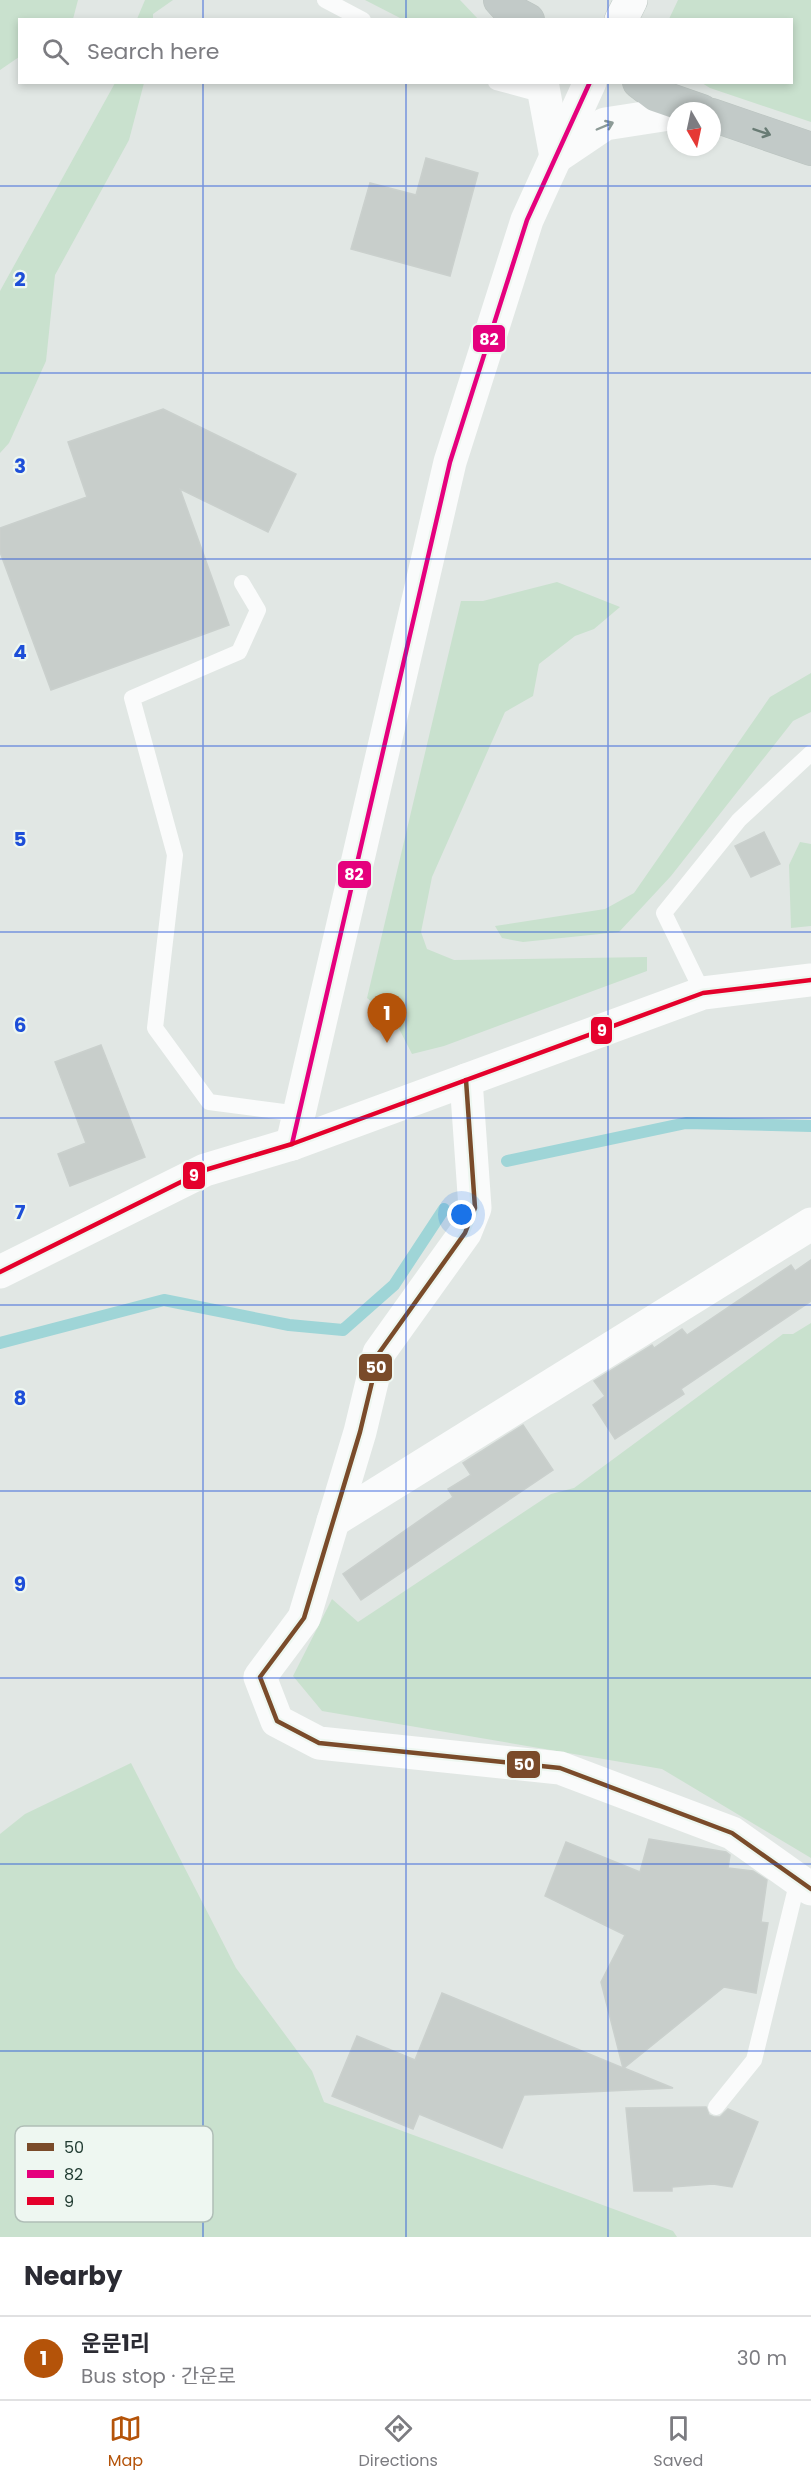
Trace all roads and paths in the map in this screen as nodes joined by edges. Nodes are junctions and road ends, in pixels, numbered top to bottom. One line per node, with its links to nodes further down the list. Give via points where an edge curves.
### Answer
1 (325, 0): 3 (lane)
2 (631, 0): 4 (street)
3 (359, 18)
4 (622, 18)
5 (509, 84): 8 (lane)
6 (589, 84): 13 (street)
7 (642, 84): 9 (highway)
8 (543, 89): 13 (street)
9 (672, 102)
10 (667, 116): 13 (street, one-way to 10, via 605,124)
11 (721, 120): 12 (highway, one-way to 12)
12 (811, 149)
13 (556, 157): 19 (street, via 527,220 450,462)
14 (243, 583): 19 (lane, via 258,610 239,652 132,699 175,855 155,1028 209,1102)
15 (811, 753): 17 (lane, via 739,820 664,913)
16 (811, 980): 17 (street)
17 (703, 993): 18 (street)
18 (466, 1080): 19 (street); 22 (street, via 475,1208 465,1233 379,1353)
19 (295, 1129): 21 (street)
20 (811, 1224): 22 (street)
21 (0, 1272)
22 (333, 1521): 23 (street, via 304,1618 260,1677 277,1721 319,1743 560,1768 732,1833)
23 (805, 1884): 24 (lane, via 754,2060)
24 (716, 2107)

